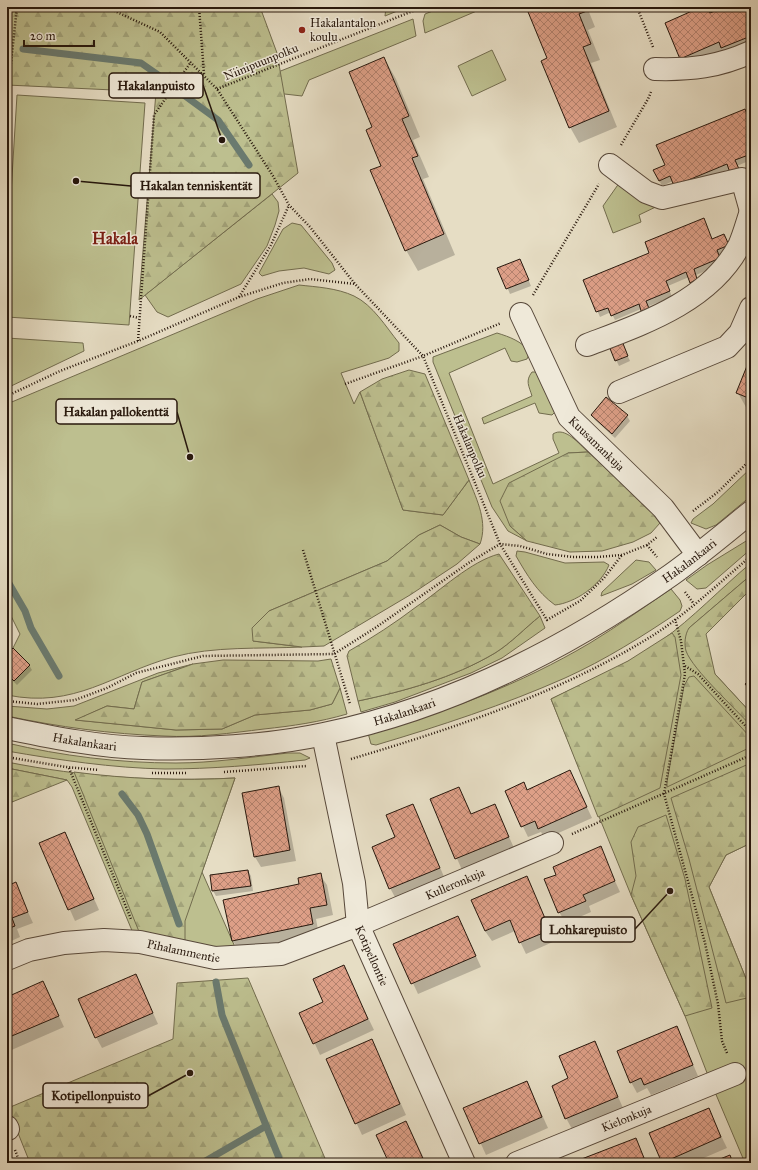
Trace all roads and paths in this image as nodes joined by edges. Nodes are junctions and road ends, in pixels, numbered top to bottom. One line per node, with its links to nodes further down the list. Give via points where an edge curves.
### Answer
1 (17, 7): 10 (path)
2 (106, 7): 6 (path, via 160,32)
3 (199, 7): 8 (path)
4 (423, 7): 9 (path, Niinipuunpolku)
5 (751, 52): 7 (street, via 729,62 702,68)
6 (191, 62): 8 (path); 20 (path, via 154,115)
7 (655, 69)
8 (204, 74): 9 (path)
9 (217, 89): 13 (path, via 273,176)
10 (7, 100)
11 (610, 165): 12 (street, via 646,192 662,198)
12 (746, 175): 14 (street)
13 (288, 205): 15 (path, via 310,227); 16 (path, via 271,245)
14 (751, 211): 22 (street, via 739,246 719,275 686,300 648,322)
15 (355, 284): 16 (path, via 310,279 283,283); 23 (path)
16 (239, 297): 21 (path)
17 (751, 308): 25 (street, via 740,333 727,347)
18 (522, 314): 23 (path); 29 (street, Kuusamankuja, via 568,417 664,508)
19 (130, 316): 20 (path)
20 (139, 318): 21 (path)
21 (138, 341): 26 (path, via 60,371)
22 (587, 345)
23 (423, 356): 24 (path); 30 (path, Hakalanpolku)
24 (345, 384)
25 (619, 392)
26 (7, 396)
27 (751, 459): 29 (path, via 718,492)
28 (751, 512): 33 (street, Hakalankaari)
29 (675, 524): 32 (path, via 647,545); 33 (street, Kuusamankuja)
30 (500, 544): 32 (path, via 573,557); 32 (path, Hakalanpolku, via 547,620 580,601 604,578); 35 (path)
31 (303, 550): 35 (path)
32 (622, 555)
33 (698, 555): 40 (street, Hakalankaari, via 606,617 538,657 463,692 392,716)
34 (675, 619): 36 (path)
35 (334, 654): 37 (path, via 203,656 136,673 75,700 37,704)
36 (684, 666): 39 (path, via 698,674); 43 (path)
37 (7, 701)
38 (7, 728): 40 (street, Hakalankaari, via 141,748 196,748)
39 (751, 732)
40 (323, 735): 45 (street, Kotipellontie, via 354,883)
41 (751, 755): 43 (path)
42 (70, 768): 46 (path)
43 (664, 794): 44 (path); 48 (path, via 705,943 718,1004 722,1041)
44 (552, 843): 45 (street, Kulleronkuja)
45 (358, 925): 46 (street, Pihalammentie, via 281,954 215,958); 49 (street, Kotipellontie)
46 (140, 942): 47 (street, Pihalammentie, via 104,940 64,943 29,950)
47 (7, 959)
48 (735, 1074): 50 (street, Kielonkuja)
49 (464, 1163)
50 (517, 1163)

